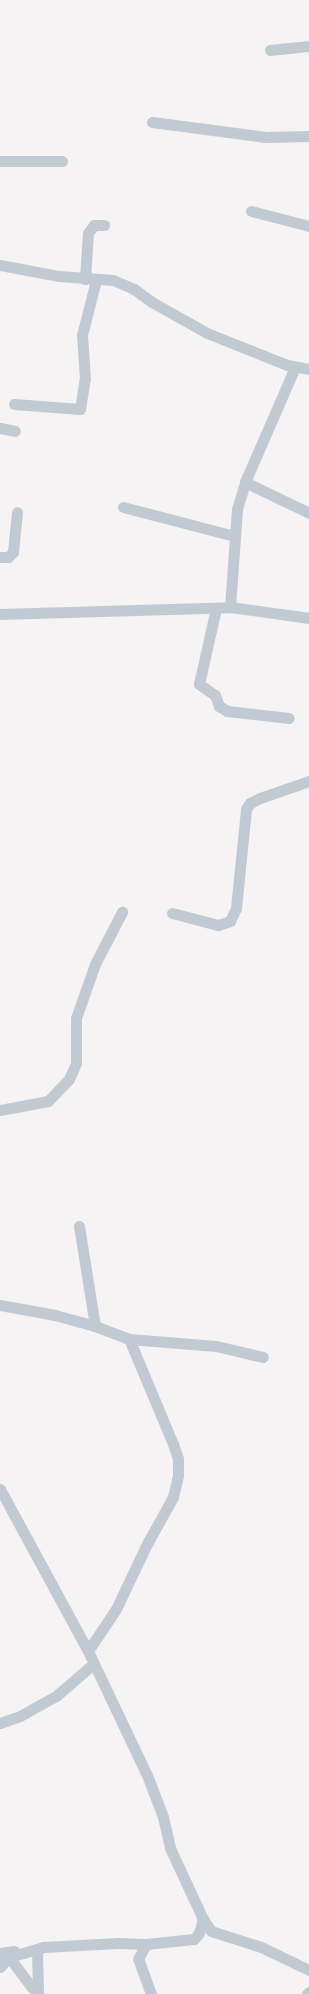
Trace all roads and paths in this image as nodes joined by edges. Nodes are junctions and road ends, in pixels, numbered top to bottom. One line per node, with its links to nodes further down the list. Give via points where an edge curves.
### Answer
1 (309, 46): 2 (street)
2 (270, 50)
3 (152, 122): 4 (street, via 266,137)
4 (309, 136)
5 (0, 161): 6 (street)
6 (62, 161)
7 (251, 211): 9 (street)
8 (104, 225): 11 (street, via 94,226 88,233)
9 (309, 226)
10 (0, 265): 11 (street)
11 (90, 279): 12 (street, via 109,279 134,289 207,333); 14 (street, via 82,336 85,379 80,409)
12 (295, 367): 13 (street); 17 (street)
13 (309, 369)
14 (14, 404)
15 (0, 428): 16 (street)
16 (15, 431)
17 (245, 482): 20 (street); 21 (street, via 237,509)
18 (123, 507): 21 (street)
19 (17, 512): 22 (street, via 13,552 8,557)
20 (309, 513)
21 (234, 536): 23 (street)
22 (0, 557)
23 (230, 607): 24 (street); 26 (street)
24 (216, 608): 25 (street); 27 (street, via 199,684 215,695 219,706 227,711)
25 (0, 614)
26 (309, 618)
27 (289, 718)
28 (309, 781): 30 (street, via 260,798 250,803 246,809 236,908 230,921 218,925)
29 (122, 912): 31 (street, via 95,964 76,1018 76,1063 69,1079 48,1101)
30 (172, 913)
31 (0, 1110)
32 (79, 1226): 34 (street)
33 (0, 1305): 34 (street)
34 (95, 1326): 35 (street)
35 (129, 1338): 36 (street, via 216,1346); 38 (street, via 173,1444 178,1459 178,1475 173,1497 116,1609)
36 (263, 1357)
37 (0, 1488): 38 (street)
38 (88, 1651): 39 (street)
39 (92, 1665): 40 (street, via 56,1696 20,1716); 41 (street, via 147,1775 163,1817 170,1848)
40 (0, 1723)
41 (203, 1919): 42 (street, via 199,1933 194,1939); 46 (street, via 211,1931 260,1947)
42 (146, 1944): 43 (street, via 118,1943); 48 (street, via 138,1959)
43 (37, 1949): 44 (street); 47 (street)
44 (8, 1955): 45 (street); 47 (street)
45 (0, 1967)
46 (309, 1970)
47 (38, 1993)
48 (151, 1994)

